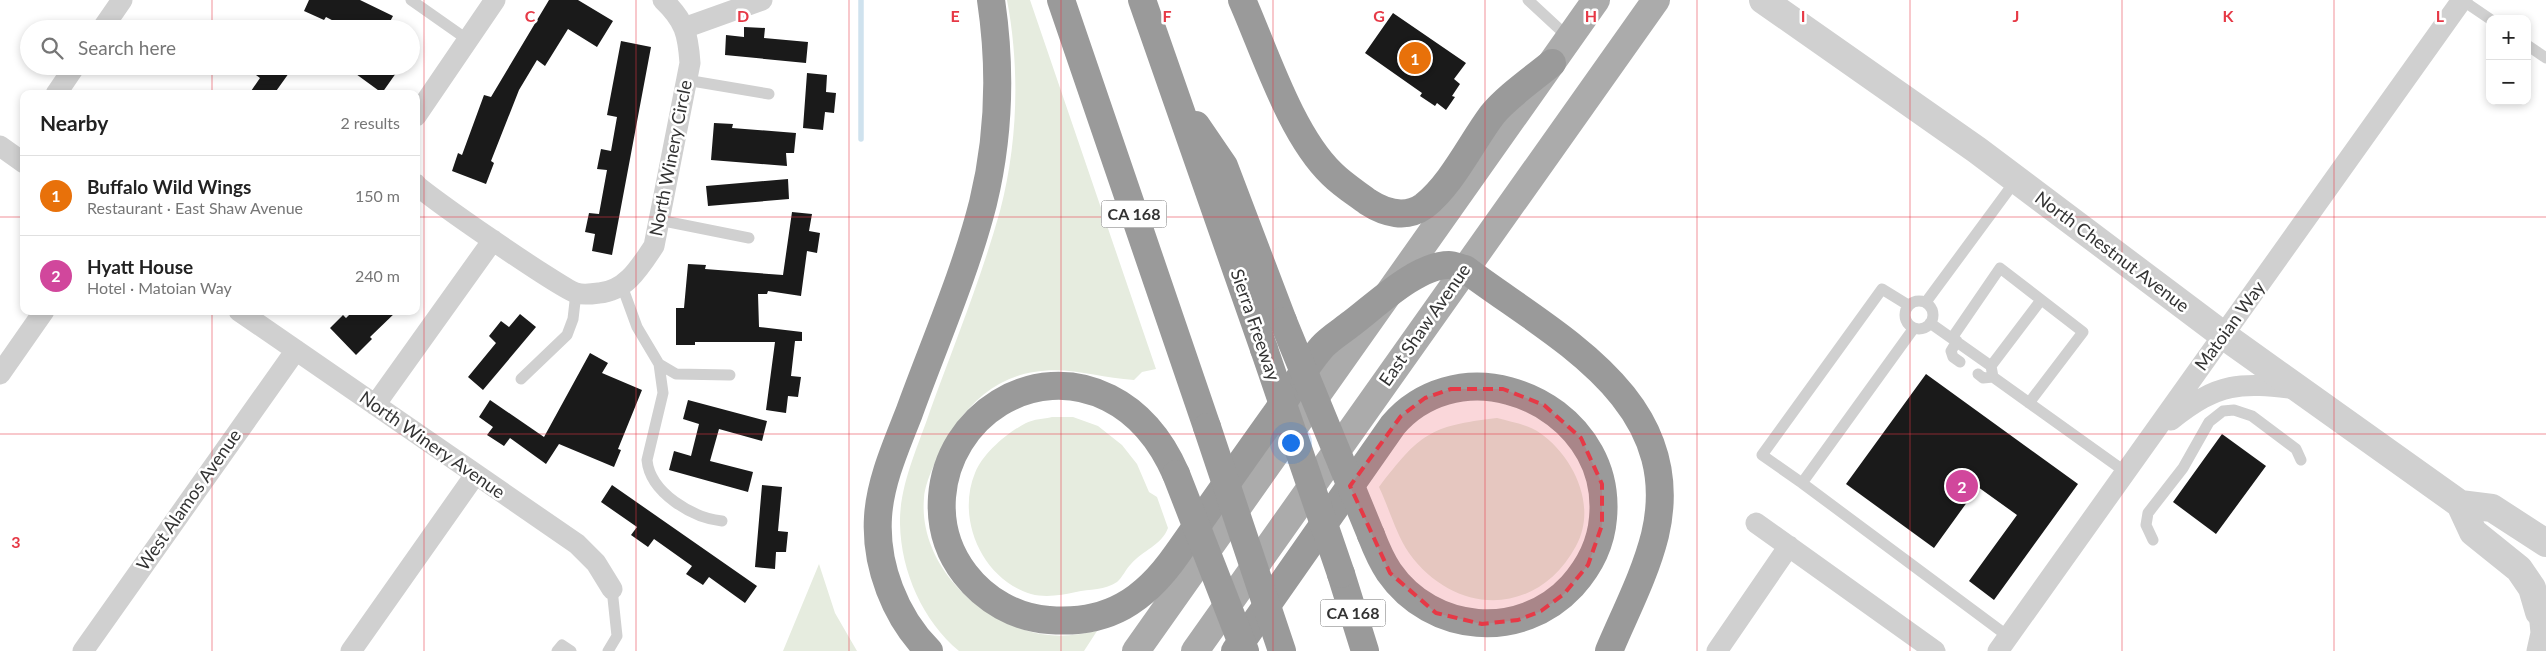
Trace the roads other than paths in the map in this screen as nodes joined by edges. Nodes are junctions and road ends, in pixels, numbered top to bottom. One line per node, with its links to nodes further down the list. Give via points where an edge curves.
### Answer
1 (122, 0): 16 (street)
2 (412, 0): 19 (lane)
3 (495, 0): 19 (street)
4 (663, 0): 17 (street, North Winery Circle, via 676,13)
5 (762, 0): 17 (street)
6 (992, 0): 78 (highway, via 997,82 988,182 960,272 893,456 878,516 878,543 889,587 900,611)
7 (1061, 0): 83 (highway, CA 168, bridge)
8 (1142, 0): 27 (highway, Sierra Freeway / CA 168)
9 (1242, 0): 22 (highway, via 1292,116 1317,156 1346,187 1389,213 1405,214 1423,206 1440,189 1494,113)
10 (1528, 0): 18 (lane)
11 (1596, 0): 18 (main road)
12 (1656, 0): 34 (main road, East Shaw Avenue)
13 (1763, 0): 29 (street, North Chestnut Avenue)
14 (2462, 0): 15 (lane); 45 (street, Matoian Way)
15 (2486, 16)
16 (108, 20)
17 (684, 28): 24 (street, North Winery Circle, via 688,34 690,63)
18 (1569, 38): 22 (main road)
19 (468, 40): 28 (street)
20 (2531, 48): 21 (lane)
21 (2546, 58)
22 (1552, 62): 37 (main road)
23 (69, 75): 25 (street)
24 (686, 80): 26 (lane); 31 (street, North Winery Circle)
25 (59, 90)
26 (768, 94)
27 (1176, 96): 81 (highway, bridge, via 1224,166 1283,321 1370,535 1390,573 1423,604 1456,620 1482,624 1518,620 1541,610 1564,594 1595,550 1602,525 1602,484 1592,456 1581,438 1557,414 1531,398 1486,386 1451,389 1425,398 1409,408 1393,425); 84 (highway, Sierra Freeway / CA 168, bridge)
28 (420, 110)
29 (2016, 180): 39 (lane); 45 (street, North Chestnut Avenue)
30 (420, 187): 33 (street)
31 (659, 220): 32 (lane); 35 (street, North Winery Circle, via 654,246 640,268)
32 (749, 238)
33 (493, 240): 36 (street); 57 (street)
34 (1465, 269): 37 (highway, via 1449,265 1429,270); 80 (main road, East Shaw Avenue); 85 (highway, via 1591,361 1626,398 1643,426 1658,472 1658,518 1649,557)
35 (622, 286): 36 (street, North Winery Circle, via 601,294); 49 (lane, via 637,327)
36 (576, 293): 54 (lane, via 567,334)
37 (1390, 294): 79 (main road); 82 (highway, bridge, via 1323,346 1173,560 1128,605 1097,616 1060,621 1029,617 994,601 972,583 956,561 944,530 945,478 954,452 986,411 1011,396 1049,386 1096,392 1115,401 1143,422 1161,444 1176,474)
38 (2041, 300): 46 (lane, via 2000,268); 50 (lane); 56 (lane, via 2083,332)
39 (1926, 302): 40 (lane, via 1916,300); 43 (lane, via 1932,309)
40 (1908, 305): 44 (lane, via 1905,319); 62 (lane, via 1882,289 1762,455)
41 (41, 315): 51 (street)
42 (245, 315): 47 (street, North Winery Avenue)
43 (1930, 323): 44 (lane, via 1923,328); 46 (lane)
44 (1914, 328): 62 (lane)
45 (2224, 335): 55 (street, North Chestnut Avenue); 58 (street, Matoian Way)
46 (1954, 339): 48 (lane, via 1951,351); 50 (lane)
47 (296, 350): 57 (street, North Winery Avenue); 73 (street, West Alamos Avenue)
48 (1960, 362)
49 (659, 364): 53 (lane, via 676,374); 64 (lane, via 663,393 647,460 648,472 659,488 693,513 702,518)
50 (1992, 371): 52 (lane, via 1983,378); 56 (lane)
51 (0, 374)
52 (1978, 374)
53 (730, 375)
54 (521, 378)
55 (2300, 389): 58 (street, via 2230,386 2195,401); 63 (street, North Chestnut Avenue)
56 (2029, 403): 60 (lane)
57 (375, 405): 61 (street, North Winery Avenue)
58 (2157, 430): 60 (street, Matoian Way)
59 (2301, 460): 66 (lane, via 2296,449 2252,416 2234,410 2223,411 2209,422 2183,468 2148,514 2146,525)
60 (2127, 472): 72 (street, Matoian Way)
61 (475, 475): 70 (street, North Winery Avenue, via 584,550 601,568); 74 (street)
62 (1802, 483): 72 (lane)
63 (2460, 504): 67 (street, North Chestnut Avenue, via 2492,508); 71 (street, North Chestnut Avenue, via 2473,532 2519,569 2532,588)
64 (722, 520)
65 (1756, 523): 68 (street)
66 (2153, 540)
67 (2546, 543)
68 (1789, 546): 86 (street); 87 (street)
69 (2546, 570): 71 (street, via 2538,598)
70 (612, 589): 77 (lane, via 617,636)
71 (2543, 619): 88 (street)
72 (2004, 644)
73 (83, 651)
74 (351, 651)
75 (557, 651): 76 (lane, via 562,645)
76 (571, 651)
77 (608, 651)
78 (929, 651)
79 (1136, 651)
80 (1195, 651)
81 (1234, 651)
82 (1245, 651)
83 (1282, 651)
84 (1365, 651)
85 (1609, 651)
86 (1717, 651)
87 (1935, 651)
88 (2537, 651)

